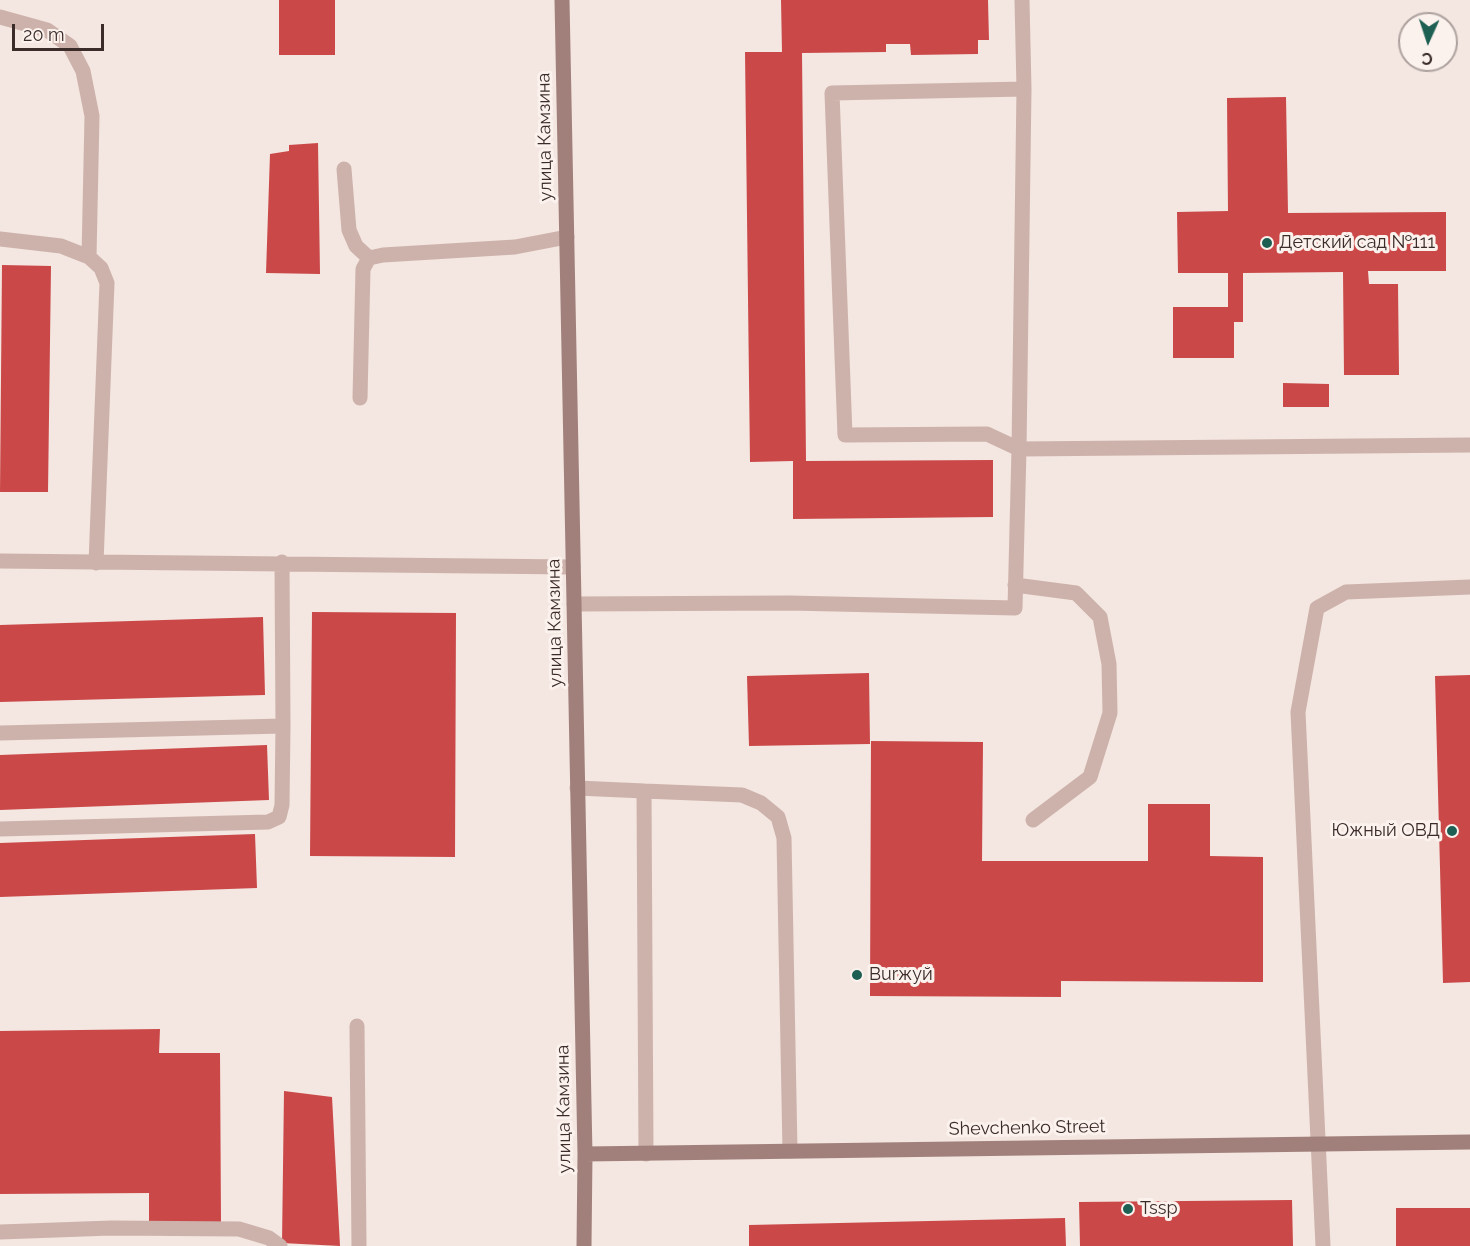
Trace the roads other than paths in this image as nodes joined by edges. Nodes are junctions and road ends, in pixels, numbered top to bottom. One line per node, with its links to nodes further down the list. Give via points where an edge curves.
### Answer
1 (562, 0): 6 (main road, улица Камзина)
2 (1022, 0): 4 (lane)
3 (0, 17): 8 (lane, via 47,30 63,40 83,71 92,116)
4 (1023, 89): 12 (lane); 12 (lane, via 832,93 845,435 987,434)
5 (344, 169): 9 (lane, via 349,230 356,246)
6 (567, 237): 9 (lane, via 515,247); 16 (main road, улица Камзина)
7 (0, 239): 8 (lane, via 61,246)
8 (89, 257): 15 (lane, via 101,268 107,283)
9 (369, 258): 10 (lane, via 363,269)
10 (360, 398)
11 (1470, 445): 12 (lane)
12 (1019, 449): 17 (lane)
13 (0, 561): 15 (lane)
14 (282, 562): 15 (lane); 16 (lane); 20 (lane)
15 (96, 563)
16 (573, 567): 19 (main road, улица Камзина)
17 (1015, 585): 19 (lane, via 1015,608); 24 (lane, via 1076,593 1100,618 1109,664 1110,713 1090,777)
18 (1470, 587): 28 (lane, via 1346,592 1317,608 1298,712)
19 (574, 604): 22 (main road, улица Камзина)
20 (283, 726): 21 (lane); 25 (lane, via 282,805 279,817 268,822)
21 (0, 733)
22 (577, 788): 23 (lane); 31 (main road, улица Камзина)
23 (645, 791): 29 (lane, via 742,795 761,803 778,817 784,838); 30 (lane)
24 (1033, 820)
25 (0, 829)
26 (357, 1026): 34 (lane)
27 (1470, 1142): 28 (main road, Shevchenko Street)
28 (1320, 1144): 29 (main road, Shevchenko Street); 36 (lane)
29 (790, 1151): 30 (main road, Shevchenko Street)
30 (646, 1154): 31 (main road, Shevchenko Street)
31 (585, 1155): 35 (main road, улица Камзина)
32 (0, 1232): 33 (lane, via 239,1229 269,1238)
33 (280, 1246)
34 (359, 1246)
35 (584, 1246)
36 (1323, 1246)

